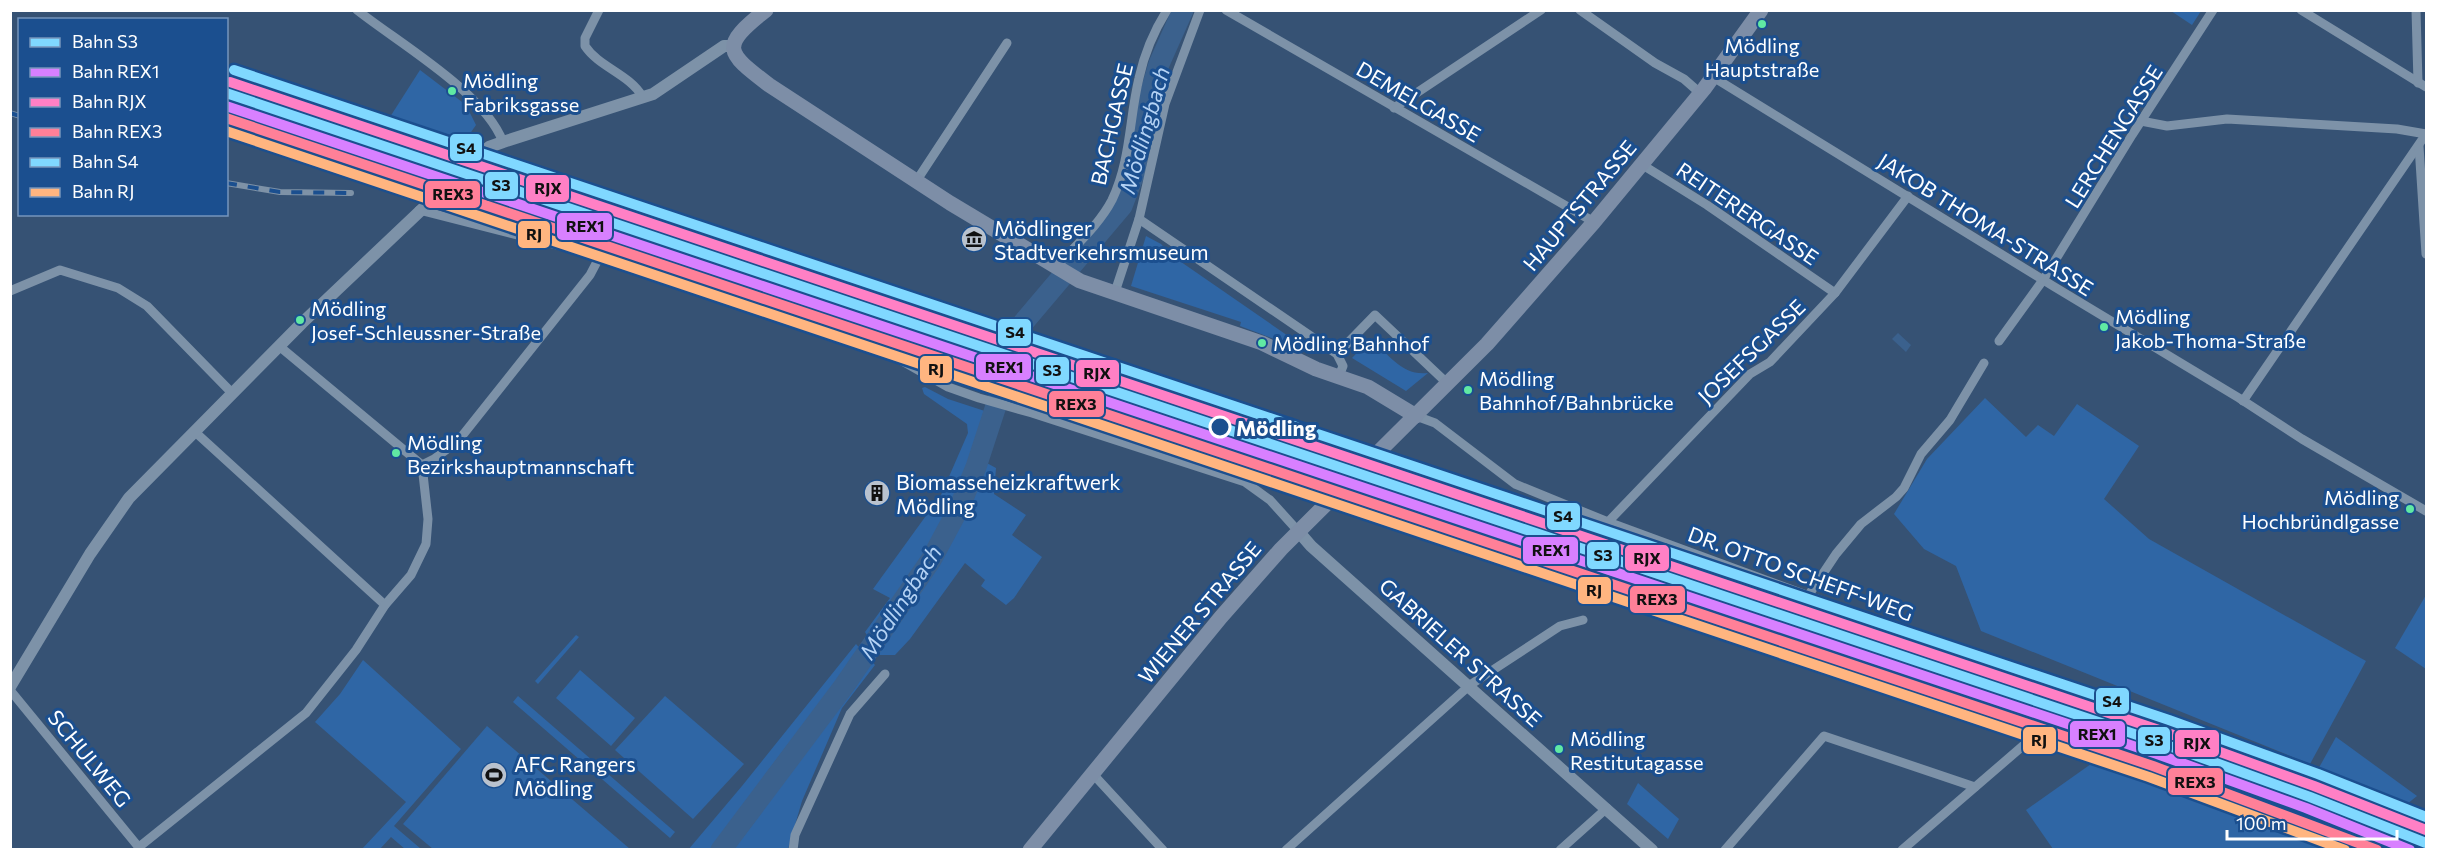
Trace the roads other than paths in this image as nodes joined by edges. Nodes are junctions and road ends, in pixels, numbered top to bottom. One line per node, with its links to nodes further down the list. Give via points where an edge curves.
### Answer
1 (357, 10): 22 (street, via 482,107)
2 (599, 10): 18 (street, via 585,46)
3 (766, 10): 14 (main road, via 744,27)
4 (1167, 10): 32 (street, BACHGASSE, via 1138,80 1124,168 1112,200)
5 (1200, 10): 28 (street, via 1166,104)
6 (1226, 10): 19 (street, DEMELGASSE)
7 (1541, 10): 19 (street)
8 (1580, 10): 17 (street)
9 (1761, 10): 15 (main road, HAUPTSTRASSE)
10 (2213, 10): 20 (street, LERCHENGASSE)
11 (2301, 10): 16 (street)
12 (2416, 10): 16 (street)
13 (1007, 43): 25 (street)
14 (734, 46): 18 (street, via 724,46 653,94); 25 (main road, via 742,64 769,85)
15 (1713, 77): 17 (main road, HAUPTSTRASSE); 26 (street, JAKOB THOMA-STRASSE)
16 (2422, 85)
17 (1700, 93): 24 (main road, HAUPTSTRASSE)
18 (642, 96): 22 (street)
19 (1394, 108): 29 (street, DEMELGASSE)
20 (2141, 121): 21 (street, via 2167,126 2227,119); 33 (street, LERCHENGASSE)
21 (2427, 134): 23 (street)
22 (503, 142): 27 (street, via 489,147)
23 (2419, 146): 30 (street); 44 (street)
24 (1641, 164): 29 (main road, HAUPTSTRASSE); 36 (street, REITERERGASSE)
25 (917, 180): 32 (main road)
26 (1908, 196): 33 (street, JAKOB THOMA-STRASSE); 36 (street, JOSEFSGASSE)
27 (419, 210): 31 (street); 38 (street)
28 (1138, 219): 35 (street); 39 (street)
29 (1594, 222): 42 (main road, HAUPTSTRASSE)
30 (2427, 254)
31 (600, 256): 47 (street, via 590,275 458,441); 50 (street, via 897,358 948,387 1245,482 1270,500)
32 (1058, 268): 35 (main road, via 1077,280)
33 (2043, 280): 37 (street, LERCHENGASSE); 44 (street, JAKOB THOMA-STRASSE)
34 (10, 291): 43 (street, via 60,270 118,288 147,306)
35 (1115, 292): 41 (main road, via 1262,343)
36 (1835, 293): 49 (street, JOSEFSGASSE, via 1770,362 1750,374)
37 (1999, 341)
38 (279, 345): 43 (street); 47 (street)
39 (1337, 354): 41 (street, via 1343,366); 42 (street, via 1375,315)
40 (1984, 363): 51 (street, via 1950,420 1921,454 1904,488 1861,524)
41 (1339, 376): 45 (main road, via 1368,387)
42 (1448, 384): 45 (main road, HAUPTSTRASSE)
43 (232, 393): 46 (street)
44 (2243, 401): 48 (street, JAKOB THOMA-STRASSE)
45 (1416, 416): 49 (street, DR. OTTO SCHEFF-WEG, via 1435,423 1515,484); 50 (main road, WIENER STRASSE)
46 (194, 430): 52 (street); 56 (street, via 129,498 90,554)
47 (422, 465): 52 (street, via 428,519 426,544 411,575)
48 (2427, 511)
49 (1608, 522): 51 (street, DR. OTTO SCHEFF-WEG)
50 (1298, 531): 55 (street, GABRIELER STRASSE); 58 (main road, WIENER STRASSE, via 1234,601)
51 (1808, 596): 61 (street, DR. OTTO SCHEFF-WEG)
52 (385, 605): 62 (street, via 356,650 306,713)
53 (1583, 620): 55 (street, via 1560,626)
54 (885, 674): 63 (street, via 850,714 795,835)
55 (1470, 685): 60 (street, GABRIELER STRASSE); 66 (street)
56 (10, 688): 62 (street, SCHULWEG)
57 (2037, 734): 59 (street)
58 (1092, 773): 64 (main road, WIENER STRASSE); 65 (street)
59 (1976, 787): 69 (street, via 1824,736); 70 (street)
60 (1606, 808): 67 (street); 68 (street, GABRIELER STRASSE)
61 (2427, 822)
62 (140, 848)
63 (793, 849)
64 (1030, 849)
65 (1163, 849)
66 (1286, 849)
67 (1560, 849)
68 (1652, 849)
69 (1725, 849)
70 (1902, 849)

